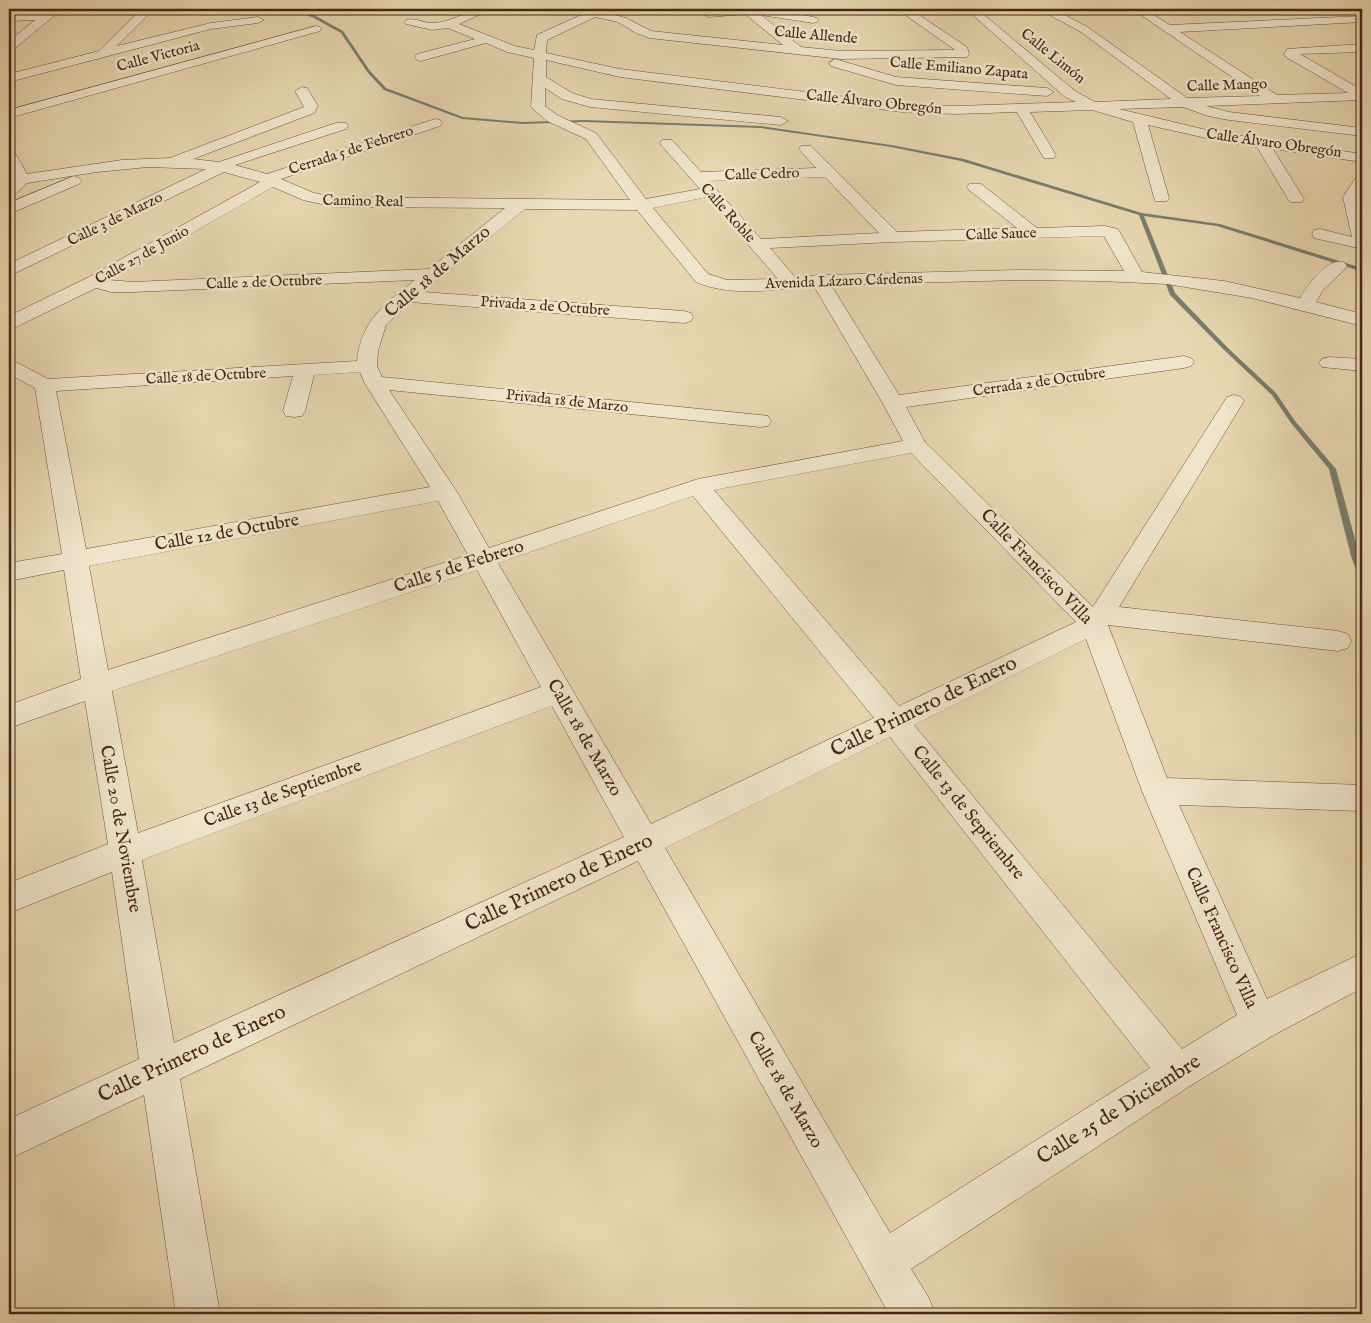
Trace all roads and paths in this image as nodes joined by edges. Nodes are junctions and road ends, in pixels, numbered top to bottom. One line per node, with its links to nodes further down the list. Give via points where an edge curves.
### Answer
1 (148, 9): 28 (street)
2 (359, 9): 11 (street)
3 (486, 9): 19 (street)
4 (903, 9): 27 (street, Calle Allende, via 962,50 963,54 855,56)
5 (971, 9): 35 (street, Calle Limón)
6 (1046, 9): 38 (street, via 1085,30)
7 (1137, 9): 21 (street)
8 (747, 10): 12 (street); 16 (street); 27 (street, Calle Emiliano Zapata)
9 (598, 11): 27 (street, Calle Allende, via 649,34); 29 (street, Avenida Lázaro Cárdenas, via 541,38)
10 (52, 12): 13 (street); 23 (street)
11 (347, 12)
12 (709, 14)
13 (9, 18)
14 (1362, 19): 21 (street)
15 (258, 20): 17 (street)
16 (814, 20)
17 (213, 21): 26 (street); 28 (street)
18 (410, 22): 19 (street, via 428,27)
19 (449, 24): 22 (street, Calle Álvaro Obregón)
20 (316, 29): 26 (street, Calle Victoria)
21 (1169, 30): 37 (street)
22 (487, 39): 24 (street, Calle Álvaro Obregón); 31 (street)
23 (9, 47)
24 (508, 48): 29 (street, Calle Álvaro Obregón); 30 (street)
25 (1362, 48): 36 (street, via 1290,54)
26 (244, 49): 41 (street, Calle Victoria)
27 (794, 49): 35 (street, Calle Emiliano Zapata, via 896,81)
28 (103, 54): 32 (street)
29 (540, 54): 33 (street, Avenida Lázaro Cárdenas); 40 (street, Calle Álvaro Obregón, via 620,73 903,108)
30 (491, 55)
31 (420, 57)
32 (9, 78)
33 (540, 78): 43 (street, via 567,96 590,103); 67 (street, Avenida Lázaro Cárdenas, via 538,107 552,118 591,136)
34 (302, 90): 53 (street, via 311,106 309,110)
35 (1070, 94): 39 (street, Calle Limón)
36 (1362, 96): 37 (street, Calle Mango)
37 (1275, 100): 38 (street, Calle Mango)
38 (1185, 103): 39 (street, Calle Mango); 46 (street, via 1229,116)
39 (1093, 106): 40 (street, Calle Álvaro Obregón); 42 (street, Calle Álvaro Obregón)
40 (1021, 108): 51 (street)
41 (9, 114)
42 (1139, 119): 48 (street, Calle Álvaro Obregón); 64 (street)
43 (781, 121)
44 (435, 123): 60 (street, Cerrada 5 de Febrero, via 288,171)
45 (341, 126): 55 (street, Calle 3 de Marzo)
46 (1362, 132)
47 (667, 143): 57 (street, Calle Roble)
48 (1263, 144): 52 (street, Calle Álvaro Obregón); 65 (street)
49 (806, 149): 56 (street)
50 (9, 154): 58 (street)
51 (1048, 155)
52 (1362, 158)
53 (170, 162): 54 (street, Camino Real); 55 (street, Camino Real)
54 (106, 167): 58 (street, Camino Real); 68 (street)
55 (222, 167): 60 (street, Camino Real); 75 (street, Calle 3 de Marzo)
56 (828, 172): 57 (street, Calle Cedro); 71 (street)
57 (696, 177): 63 (street, Calle Roble)
58 (22, 179): 62 (street)
59 (1362, 179): 73 (street, via 1351,197)
60 (271, 180): 66 (street, Camino Real, via 314,200 335,202); 79 (street, Calle 27 de Junio)
61 (975, 188): 69 (street)
62 (9, 192)
63 (710, 192): 67 (street, Camino Real); 72 (street, Calle Roble)
64 (1161, 198)
65 (1296, 200)
66 (522, 203): 67 (street, Camino Real); 76 (street, Calle 18 de Marzo)
67 (642, 205): 80 (street, Avenida Lázaro Cárdenas, via 702,278 712,284)
68 (9, 209)
69 (1033, 233): 71 (street, Calle Sauce); 77 (street, Calle Sauce, via 1109,231)
70 (1320, 234): 73 (street)
71 (893, 237): 72 (street, Calle Sauce)
72 (756, 244): 80 (street, Calle Roble)
73 (1362, 244)
74 (1338, 266): 82 (street, via 1316,287)
75 (9, 271)
76 (433, 274): 79 (street, Calle 2 de Octubre, via 133,287 111,287); 81 (street, Calle 18 de Marzo)
77 (1139, 277): 78 (street, Avenida Lázaro Cárdenas, via 1051,275); 82 (street, Avenida Lázaro Cárdenas, via 1216,285)
78 (819, 280): 80 (street, Avenida Lázaro Cárdenas); 94 (street, Calle Francisco Villa)
79 (95, 281): 85 (street, Calle 27 de Junio)
80 (790, 282)
81 (406, 296): 83 (street, Privada 2 de Octubre); 91 (street, Calle 18 de Marzo, via 377,323 368,351)
82 (1304, 305): 84 (street, Avenida Lázaro Cárdenas)
83 (684, 317)
84 (1362, 320)
85 (9, 323)
86 (1184, 362): 94 (street, Cerrada 2 de Octubre)
87 (1329, 364): 88 (street)
88 (1362, 365)
89 (9, 366): 92 (street)
90 (305, 370): 91 (street, Calle 18 de Octubre); 92 (street, Calle 18 de Octubre); 95 (street)
91 (370, 374): 96 (street, Privada 18 de Marzo); 99 (street, Calle 18 de Marzo)
92 (45, 385): 101 (street, Calle 20 de Noviembre)
93 (1234, 401): 103 (street)
94 (893, 402): 97 (street, Calle Francisco Villa)
95 (294, 411)
96 (760, 421)
97 (916, 445): 98 (street, Calle 5 de Febrero); 103 (street, Calle Francisco Villa)
98 (698, 486): 100 (street, Calle 5 de Febrero); 108 (street, Calle 13 de Septiembre)
99 (445, 492): 100 (street, Calle 18 de Marzo); 101 (street, Calle 12 de Octubre)
100 (483, 559): 105 (street, Calle 5 de Febrero); 106 (street, Calle 18 de Marzo)
101 (74, 561): 102 (street, Calle 12 de Octubre); 105 (street, Calle 20 de Noviembre)
102 (9, 572)
103 (1097, 619): 104 (street); 108 (street, Calle Primero de Enero); 109 (street, Calle Francisco Villa)
104 (1338, 641)
105 (96, 685): 107 (street, Calle 5 de Febrero); 112 (street, Calle 20 de Noviembre)
106 (558, 692): 111 (street, Calle 18 de Marzo); 112 (street, Calle 13 de Septiembre)
107 (9, 717)
108 (895, 722): 111 (street, Calle Primero de Enero); 117 (street, Calle 13 de Septiembre)
109 (1157, 791): 110 (street); 115 (street, Calle Francisco Villa)
110 (1362, 798)
111 (644, 843): 116 (street, Calle Primero de Enero); 119 (street, Calle 18 de Marzo)
112 (125, 852): 113 (street, Calle 13 de Septiembre); 116 (street, Calle 20 de Noviembre)
113 (9, 898)
114 (1362, 970): 115 (street, Calle 25 de Diciembre)
115 (1259, 1023): 117 (street, Calle 25 de Diciembre)
116 (159, 1070): 118 (street, Calle Primero de Enero); 120 (street, Calle 20 de Noviembre)
117 (1177, 1073): 119 (street, Calle 25 de Diciembre)
118 (9, 1139)
119 (883, 1262): 121 (street, Calle 18 de Marzo)
120 (198, 1314)
121 (913, 1314)

